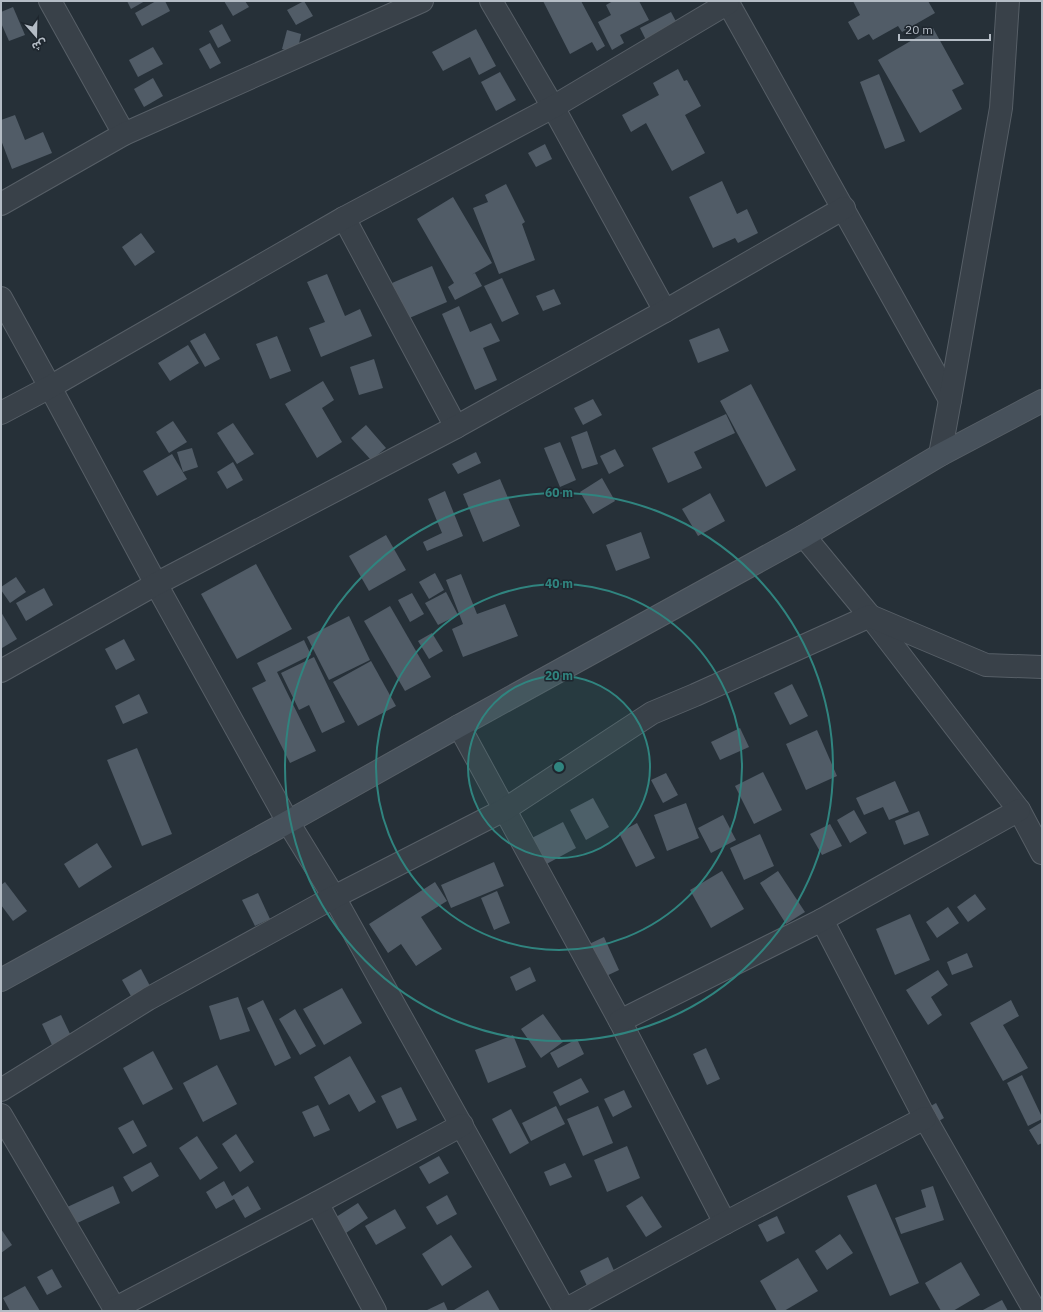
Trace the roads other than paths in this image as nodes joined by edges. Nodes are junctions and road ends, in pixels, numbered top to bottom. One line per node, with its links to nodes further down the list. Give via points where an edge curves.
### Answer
1 (50, 1): 7 (street)
2 (422, 1): 7 (street)
3 (491, 1): 6 (street)
4 (1008, 1): 14 (street, via 1001,108)
5 (728, 2): 6 (street); 9 (street)
6 (553, 107): 10 (street); 12 (street)
7 (124, 134): 8 (street)
8 (1, 204)
9 (844, 208): 12 (street); 14 (street)
10 (344, 218): 13 (street); 17 (street)
11 (1, 298): 13 (street)
12 (665, 311): 17 (street)
13 (50, 387): 16 (street); 20 (street)
14 (950, 400): 18 (street)
15 (1042, 401): 18 (street)
16 (1, 413)
17 (456, 426): 20 (street)
18 (940, 455): 19 (street)
19 (804, 536): 21 (street); 24 (street)
20 (156, 584): 23 (street); 27 (street)
21 (870, 616): 22 (street, via 986,665); 25 (street, via 652,713); 26 (street)
22 (1042, 667)
23 (1, 671)
24 (459, 726): 25 (street); 27 (street)
25 (504, 810): 29 (street); 32 (street)
26 (1019, 810): 28 (street); 30 (street)
27 (288, 822): 29 (street); 31 (street)
28 (1042, 853)
29 (334, 897): 33 (street, via 148,999); 36 (street)
30 (822, 920): 32 (street); 35 (street)
31 (1, 980)
32 (620, 1021): 38 (street)
33 (1, 1090)
34 (1, 1115): 39 (street)
35 (926, 1118): 38 (street); 42 (street)
36 (462, 1125): 37 (street); 41 (street)
37 (317, 1203): 39 (street); 40 (street)
38 (725, 1223): 41 (street)
39 (115, 1310)
40 (375, 1311)
41 (565, 1311)
42 (1035, 1311)

